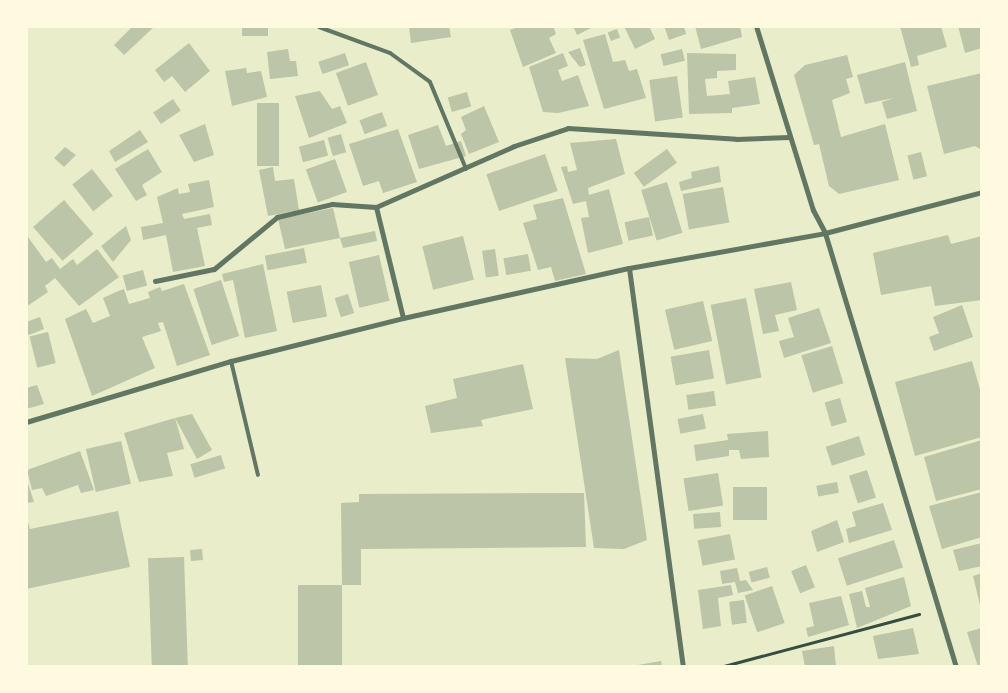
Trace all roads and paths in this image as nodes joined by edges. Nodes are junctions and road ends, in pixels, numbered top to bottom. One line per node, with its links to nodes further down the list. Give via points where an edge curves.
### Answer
1 (756, 26): 3 (street)
2 (319, 27): 4 (lane, via 390,53 430,82)
3 (789, 137): 4 (street, via 736,139 568,128); 7 (street)
4 (466, 169): 6 (street)
5 (982, 192): 7 (street)
6 (376, 208): 9 (street, via 332,204 277,216 214,269); 10 (street)
7 (824, 233): 8 (street); 14 (street)
8 (629, 268): 10 (street); 15 (street)
9 (155, 282)
10 (403, 318): 11 (street)
11 (231, 361): 12 (street); 13 (lane)
12 (26, 422)
13 (258, 475)
14 (939, 608): 16 (path); 17 (street)
15 (683, 667)
16 (720, 667)
17 (956, 667)

